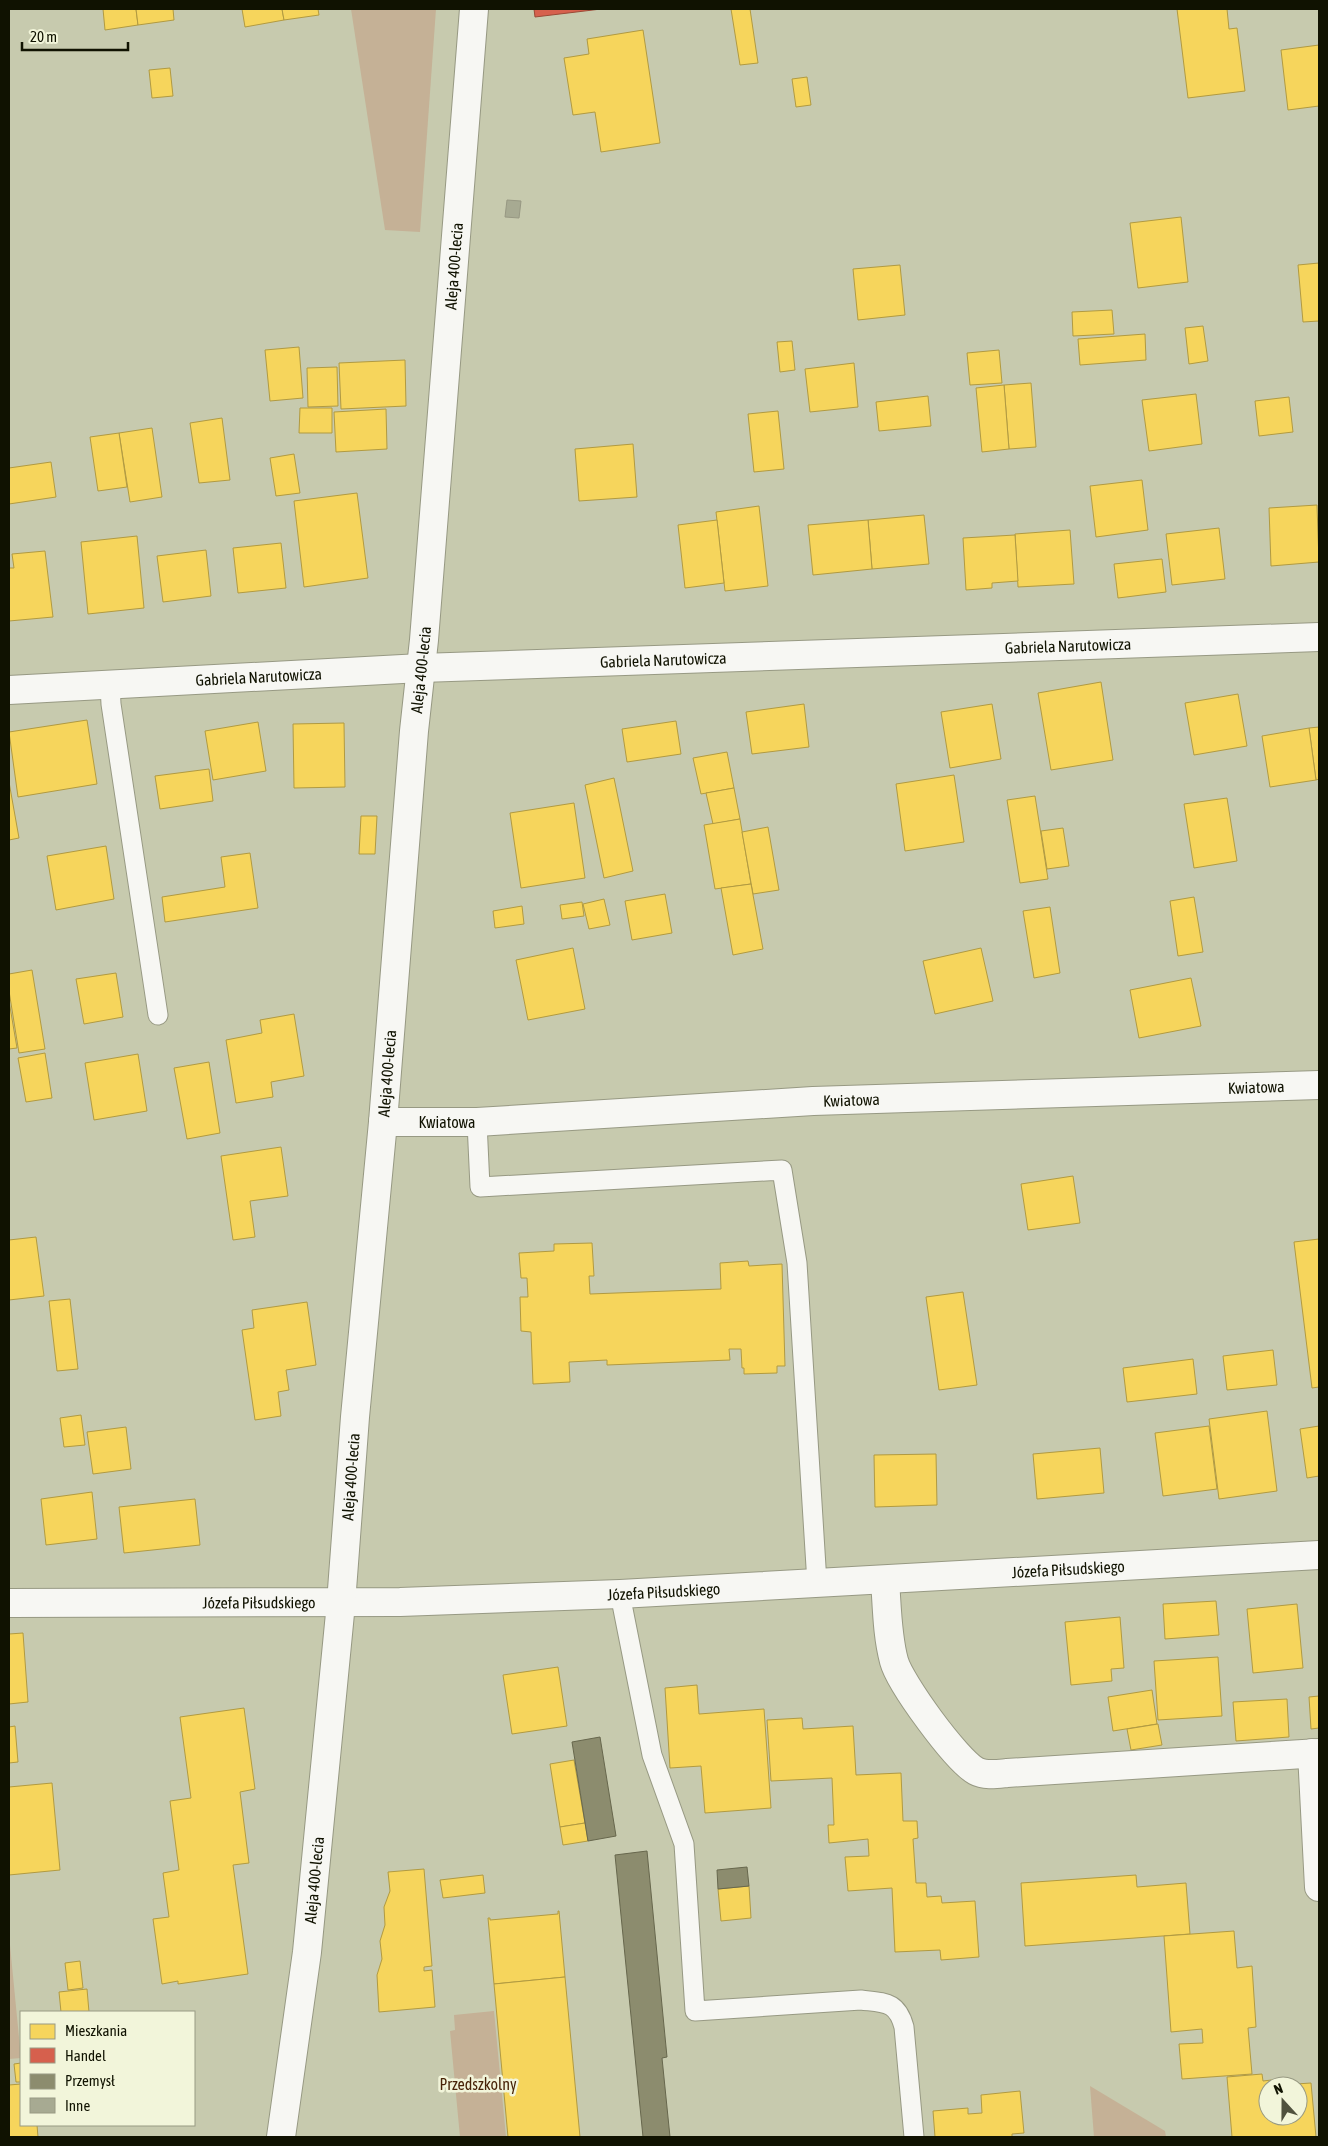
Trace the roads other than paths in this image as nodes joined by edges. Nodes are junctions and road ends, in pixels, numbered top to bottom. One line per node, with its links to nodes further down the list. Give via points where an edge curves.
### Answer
1 (474, 9): 3 (street, Aleja 400-lecia)
2 (1319, 637): 3 (street, Gabriela Narutowicza)
3 (421, 668): 4 (street, Gabriela Narutowicza); 8 (street, Aleja 400-lecia)
4 (110, 685): 5 (street, Gabriela Narutowicza); 6 (lane)
5 (9, 690)
6 (158, 1015)
7 (1319, 1085): 9 (street, Kwiatowa, via 813,1101)
8 (383, 1122): 9 (street, Kwiatowa); 14 (street, Aleja 400-lecia)
9 (476, 1122): 12 (lane, via 480,1188 782,1170 797,1263)
10 (1319, 1555): 11 (street, Józefa Piłsudskiego)
11 (885, 1580): 12 (street, Józefa Piłsudskiego); 16 (street, via 894,1663 941,1736 977,1772 1007,1774)
12 (816, 1583): 13 (street, Józefa Piłsudskiego)
13 (620, 1594): 14 (street, Józefa Piłsudskiego); 19 (lane, via 652,1755 684,1844 695,2011 861,2000 888,2003 895,2007 904,2027)
14 (341, 1602): 15 (street, Józefa Piłsudskiego); 18 (street, Aleja 400-lecia, via 307,1952)
15 (9, 1603)
16 (1315, 1753): 17 (street)
17 (1319, 1888)
18 (281, 2137)
19 (914, 2137)

